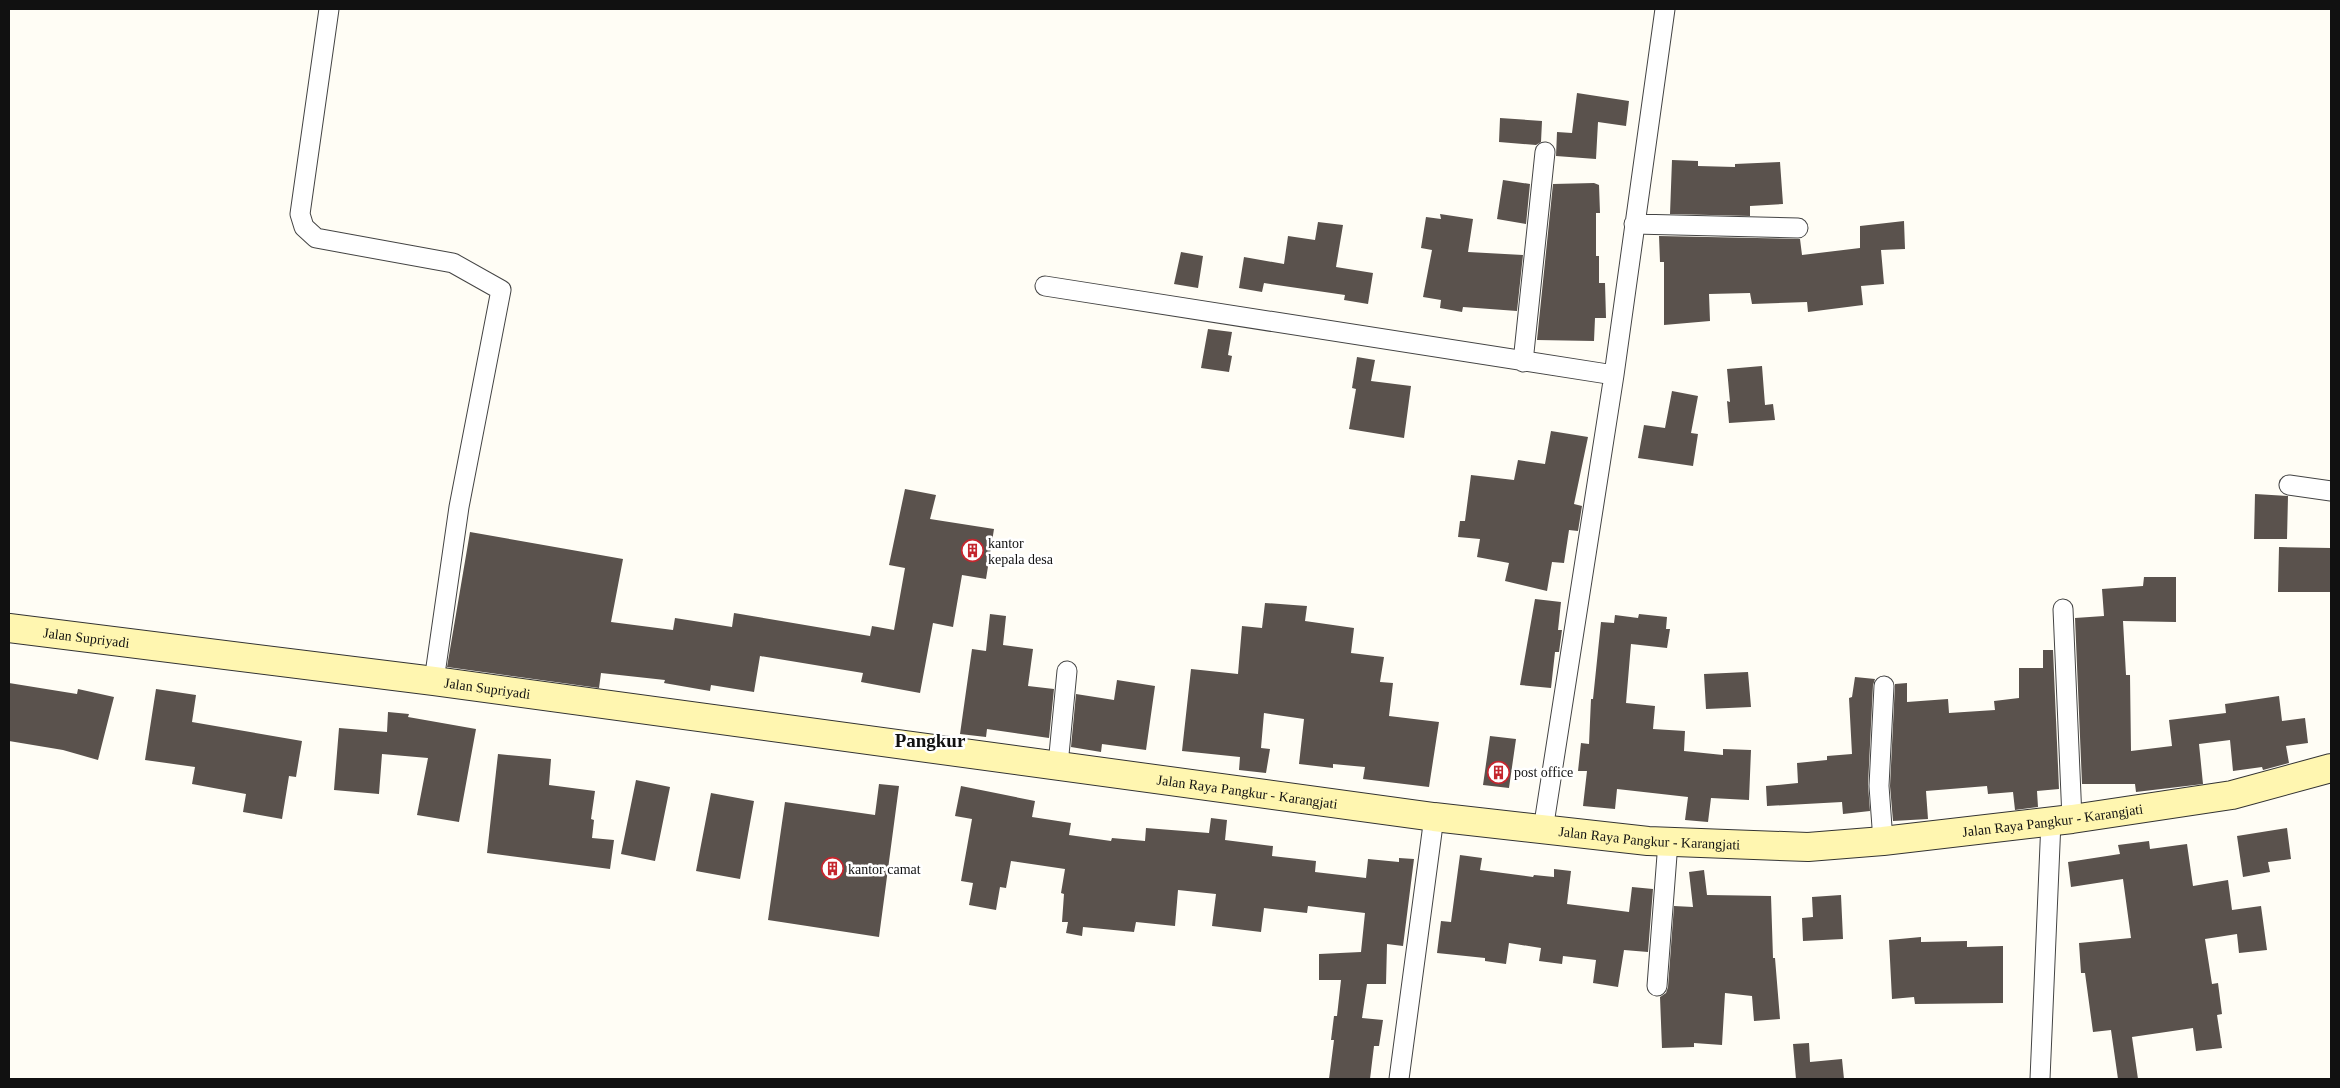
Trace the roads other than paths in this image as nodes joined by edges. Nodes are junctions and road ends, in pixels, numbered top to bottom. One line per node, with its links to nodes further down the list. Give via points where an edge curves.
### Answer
1 (329, 9): 14 (street, via 300,214 304,227 316,238 453,263 501,290 459,507)
2 (1666, 9): 4 (street)
3 (1545, 152): 7 (street)
4 (1634, 224): 5 (street); 8 (street)
5 (1798, 228)
6 (1045, 286): 7 (street)
7 (1523, 362): 8 (street)
8 (1614, 375): 21 (street)
9 (2289, 485): 10 (street)
10 (2331, 491)
11 (2063, 609): 20 (street)
12 (9, 628): 14 (main road, Jalan Supriyadi)
13 (1067, 671): 17 (street)
14 (434, 681): 16 (main road, Jalan Supriyadi)
15 (1884, 686): 22 (street, via 1879,786)
16 (966, 753): 17 (main road, Jalan Raya Pangkur - Karangjati)
17 (1058, 765): 19 (main road, Jalan Raya Pangkur - Karangjati)
18 (2331, 768): 20 (main road, Jalan Raya Pangkur - Karangjati, via 2232,795)
19 (1434, 816): 21 (main road, Jalan Raya Pangkur - Karangjati); 25 (street)
20 (2061, 820): 22 (main road, Jalan Raya Pangkur - Karangjati); 26 (street)
21 (1543, 830): 23 (main road, Jalan Raya Pangkur - Karangjati)
22 (1883, 841): 23 (main road, Jalan Raya Pangkur - Karangjati, via 1808,847)
23 (1668, 842): 24 (street)
24 (1657, 986)
25 (1399, 1079)
26 (2040, 1079)

